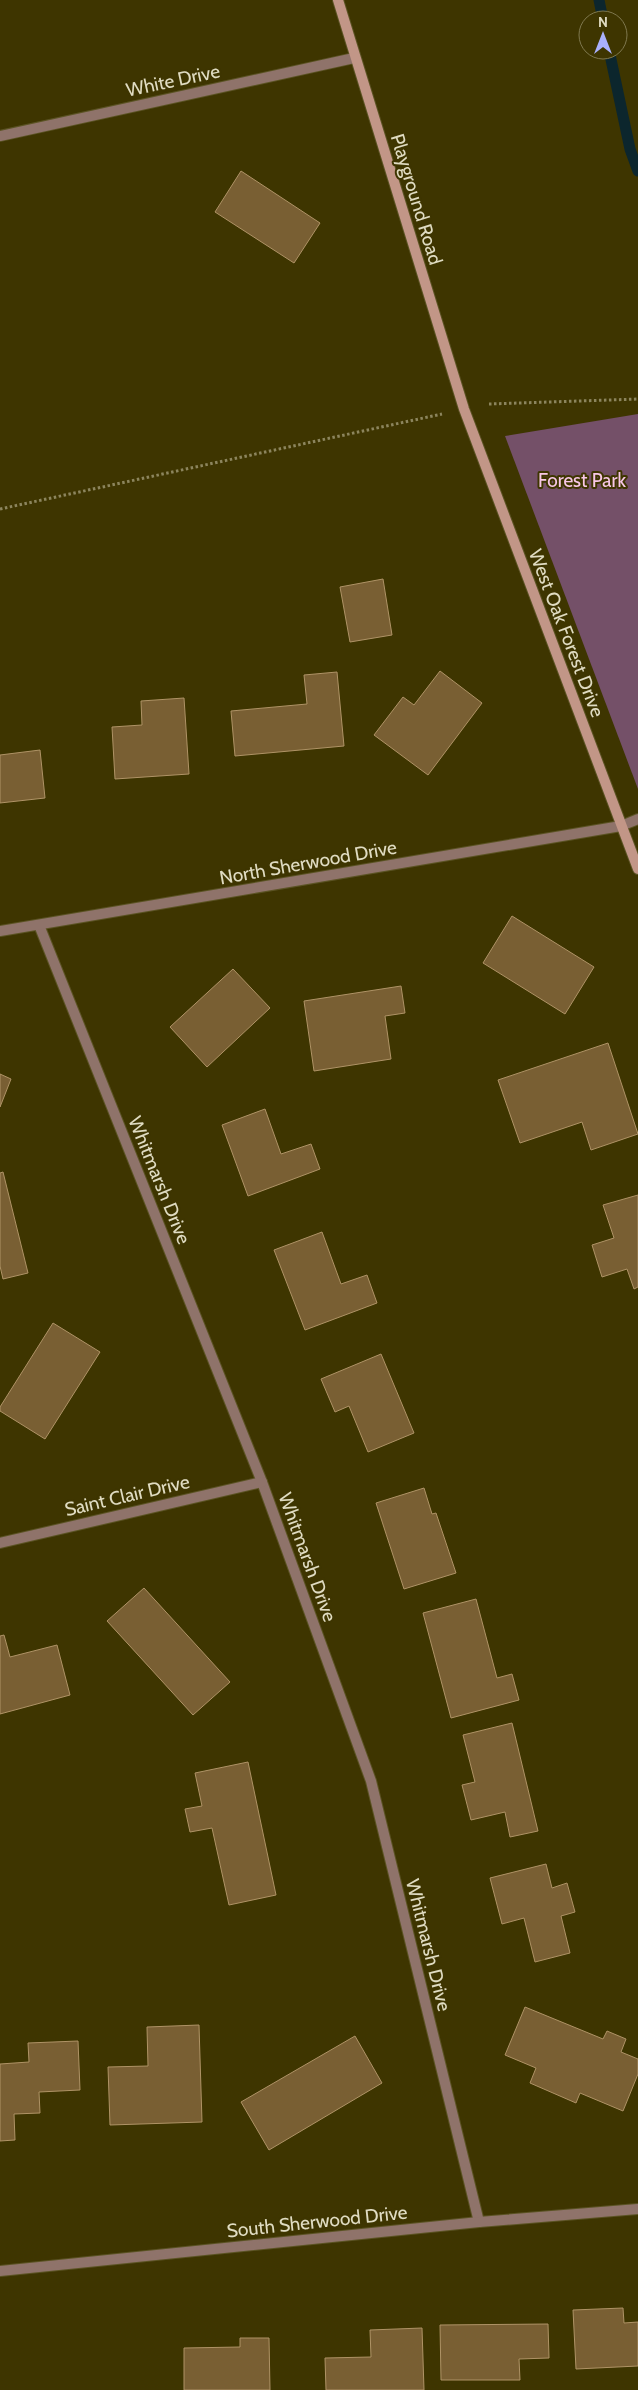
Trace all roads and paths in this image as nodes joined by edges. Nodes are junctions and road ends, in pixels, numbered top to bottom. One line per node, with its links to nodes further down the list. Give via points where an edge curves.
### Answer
1 (338, 0): 2 (main road, Playground Road)
2 (354, 58): 3 (street, White Drive); 5 (main road, Playground Road)
3 (0, 136)
4 (638, 400): 5 (path, via 477,405)
5 (464, 409): 6 (path); 8 (main road, West Oak Forest Drive)
6 (0, 509)
7 (638, 819): 8 (street, North Sherwood Drive)
8 (621, 826): 9 (main road, West Oak Forest Drive); 10 (street, North Sherwood Drive)
9 (638, 869)
10 (39, 925): 11 (street, North Sherwood Drive); 12 (street, Whitmarsh Drive)
11 (0, 931)
12 (262, 1482): 13 (street, Saint Clair Drive); 15 (street, Whitmarsh Drive, via 371,1781)
13 (0, 1543)
14 (638, 2209): 15 (street, South Sherwood Drive)
15 (479, 2222): 16 (street, South Sherwood Drive)
16 (0, 2271)

